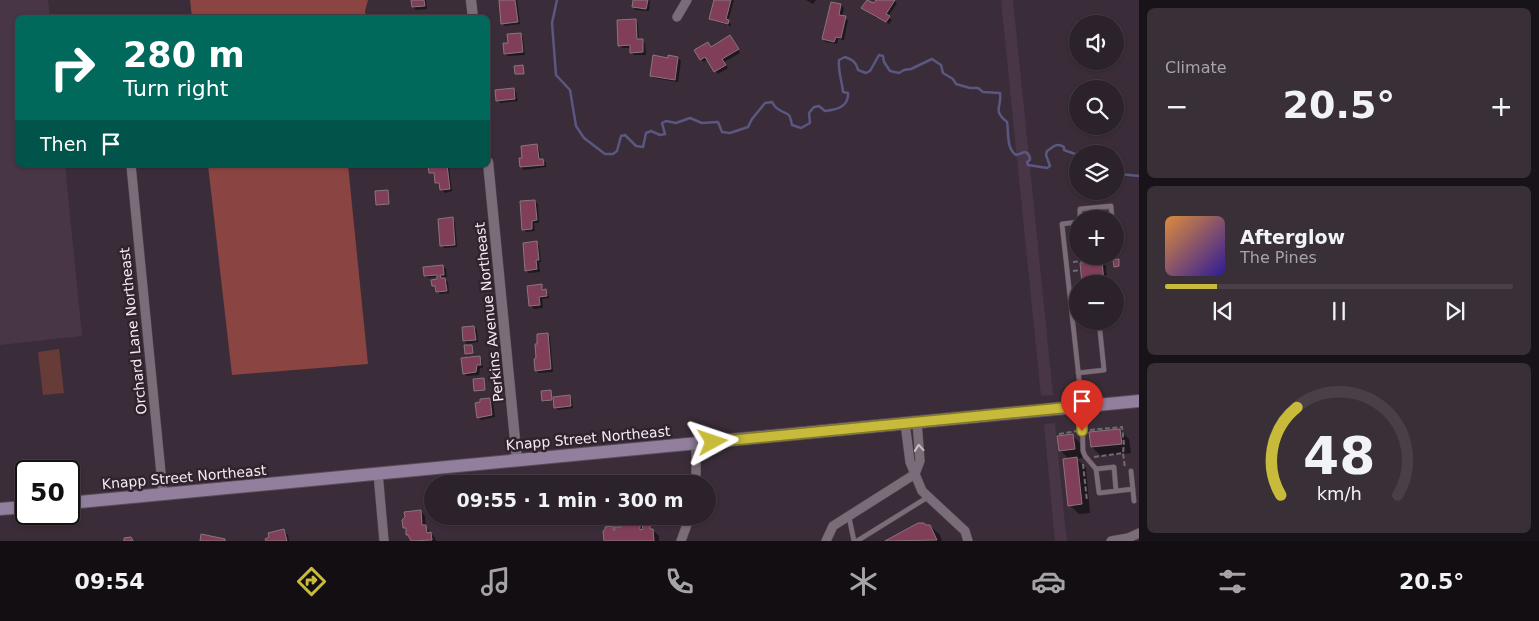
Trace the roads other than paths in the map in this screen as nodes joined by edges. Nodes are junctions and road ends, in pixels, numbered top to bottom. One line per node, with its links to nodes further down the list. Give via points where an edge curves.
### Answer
1 (471, 0): 3 (street)
2 (687, 0): 4 (street)
3 (473, 15)
4 (677, 17)
5 (131, 167): 26 (street, Orchard Lane Northeast)
6 (488, 167): 18 (street, Perkins Avenue Northeast)
7 (1080, 210): 8 (lane, via 1111,206)
8 (1111, 210)
9 (1069, 223): 10 (lane, via 1062,224)
10 (1069, 286)
11 (1074, 330): 13 (lane)
12 (1100, 330): 13 (lane, via 1104,370)
13 (1078, 373): 15 (lane)
14 (1139, 401): 15 (main road, Knapp Street Northeast)
15 (1082, 406): 16 (main road, Knapp Street Northeast); 19 (lane, via 1083,451)
16 (911, 422): 17 (main road, Knapp Street Northeast); 22 (street, via 910,462)
17 (696, 443): 18 (main road, Knapp Street Northeast); 23 (street)
18 (517, 460): 21 (main road, Knapp Street Northeast)
19 (1096, 469): 25 (lane, via 1099,493); 25 (lane, via 1114,467)
20 (1132, 470): 24 (lane)
21 (378, 473): 26 (main road, Knapp Street Northeast); 35 (street)
22 (915, 474): 27 (street); 32 (street)
23 (696, 475)
24 (1133, 489): 25 (lane); 28 (lane)
25 (1116, 491)
26 (163, 494): 29 (main road, Knapp Street Northeast)
27 (928, 497): 38 (lane); 39 (street, via 965,531)
28 (1134, 501)
29 (80, 502)
30 (15, 508): 31 (main road)
31 (0, 509)
32 (848, 516): 37 (street, via 833,526); 38 (lane)
33 (687, 525): 36 (street)
34 (1139, 533): 40 (street)
35 (384, 541)
36 (681, 541)
37 (826, 541)
38 (856, 541)
39 (968, 541)
40 (1111, 541)

